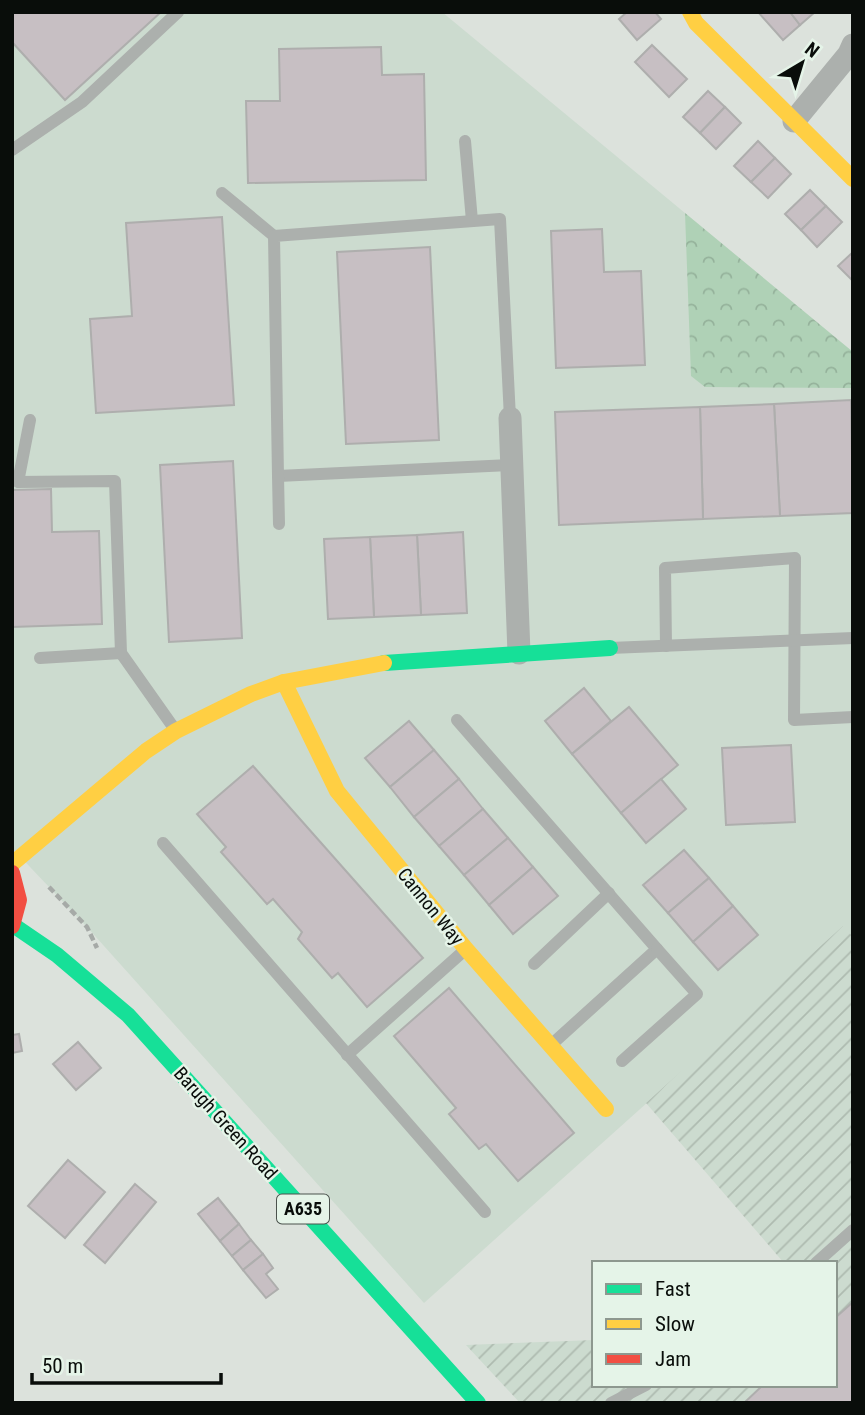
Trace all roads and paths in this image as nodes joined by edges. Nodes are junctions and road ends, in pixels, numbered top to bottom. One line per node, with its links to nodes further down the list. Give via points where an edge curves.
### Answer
1 (178, 12): 6 (lane, via 82,102)
2 (690, 12): 4 (street)
3 (853, 45): 4 (street)
4 (794, 121): 7 (street)
5 (465, 141): 9 (lane)
6 (12, 150)
7 (853, 178)
8 (222, 193): 10 (lane)
9 (472, 221): 10 (lane); 11 (lane, via 500,219)
10 (274, 236): 14 (lane)
11 (510, 418): 13 (street)
12 (30, 419): 20 (lane, via 18,482 115,481)
13 (511, 465): 14 (lane); 21 (street)
14 (278, 475): 15 (lane)
15 (279, 524)
16 (853, 638): 17 (lane)
17 (795, 640): 18 (lane); 18 (lane, via 795,558 665,568); 24 (lane, via 794,720)
18 (666, 646): 19 (lane)
19 (610, 648): 21 (street)
20 (121, 653): 22 (lane); 26 (lane)
21 (519, 653): 23 (street, via 385,663)
22 (40, 659)
23 (284, 682): 26 (street); 33 (street, Cannon Way, via 337,791)
24 (853, 717)
25 (457, 720): 31 (lane)
26 (176, 731): 28 (street, via 117,773)
27 (163, 843): 38 (lane)
28 (12, 864)
29 (12, 873): 32 (street, Barugh Green Road, via 20,900)
30 (49, 887): 35 (path, via 87,927)
31 (609, 892): 34 (lane); 36 (lane)
32 (13, 926): 45 (street, Barugh Green Road / A635, via 57,955 128,1014)
33 (466, 949): 37 (street, Cannon Way); 38 (lane)
34 (657, 949): 37 (lane); 39 (lane, via 697,994)
35 (99, 952)
36 (534, 964)
37 (551, 1045): 40 (street, Cannon Way)
38 (347, 1055): 41 (lane)
39 (622, 1061)
40 (606, 1109)
41 (485, 1213)
42 (853, 1230): 43 (lane)
43 (818, 1261)
44 (642, 1387): 46 (lane)
45 (478, 1403)
46 (612, 1403)

